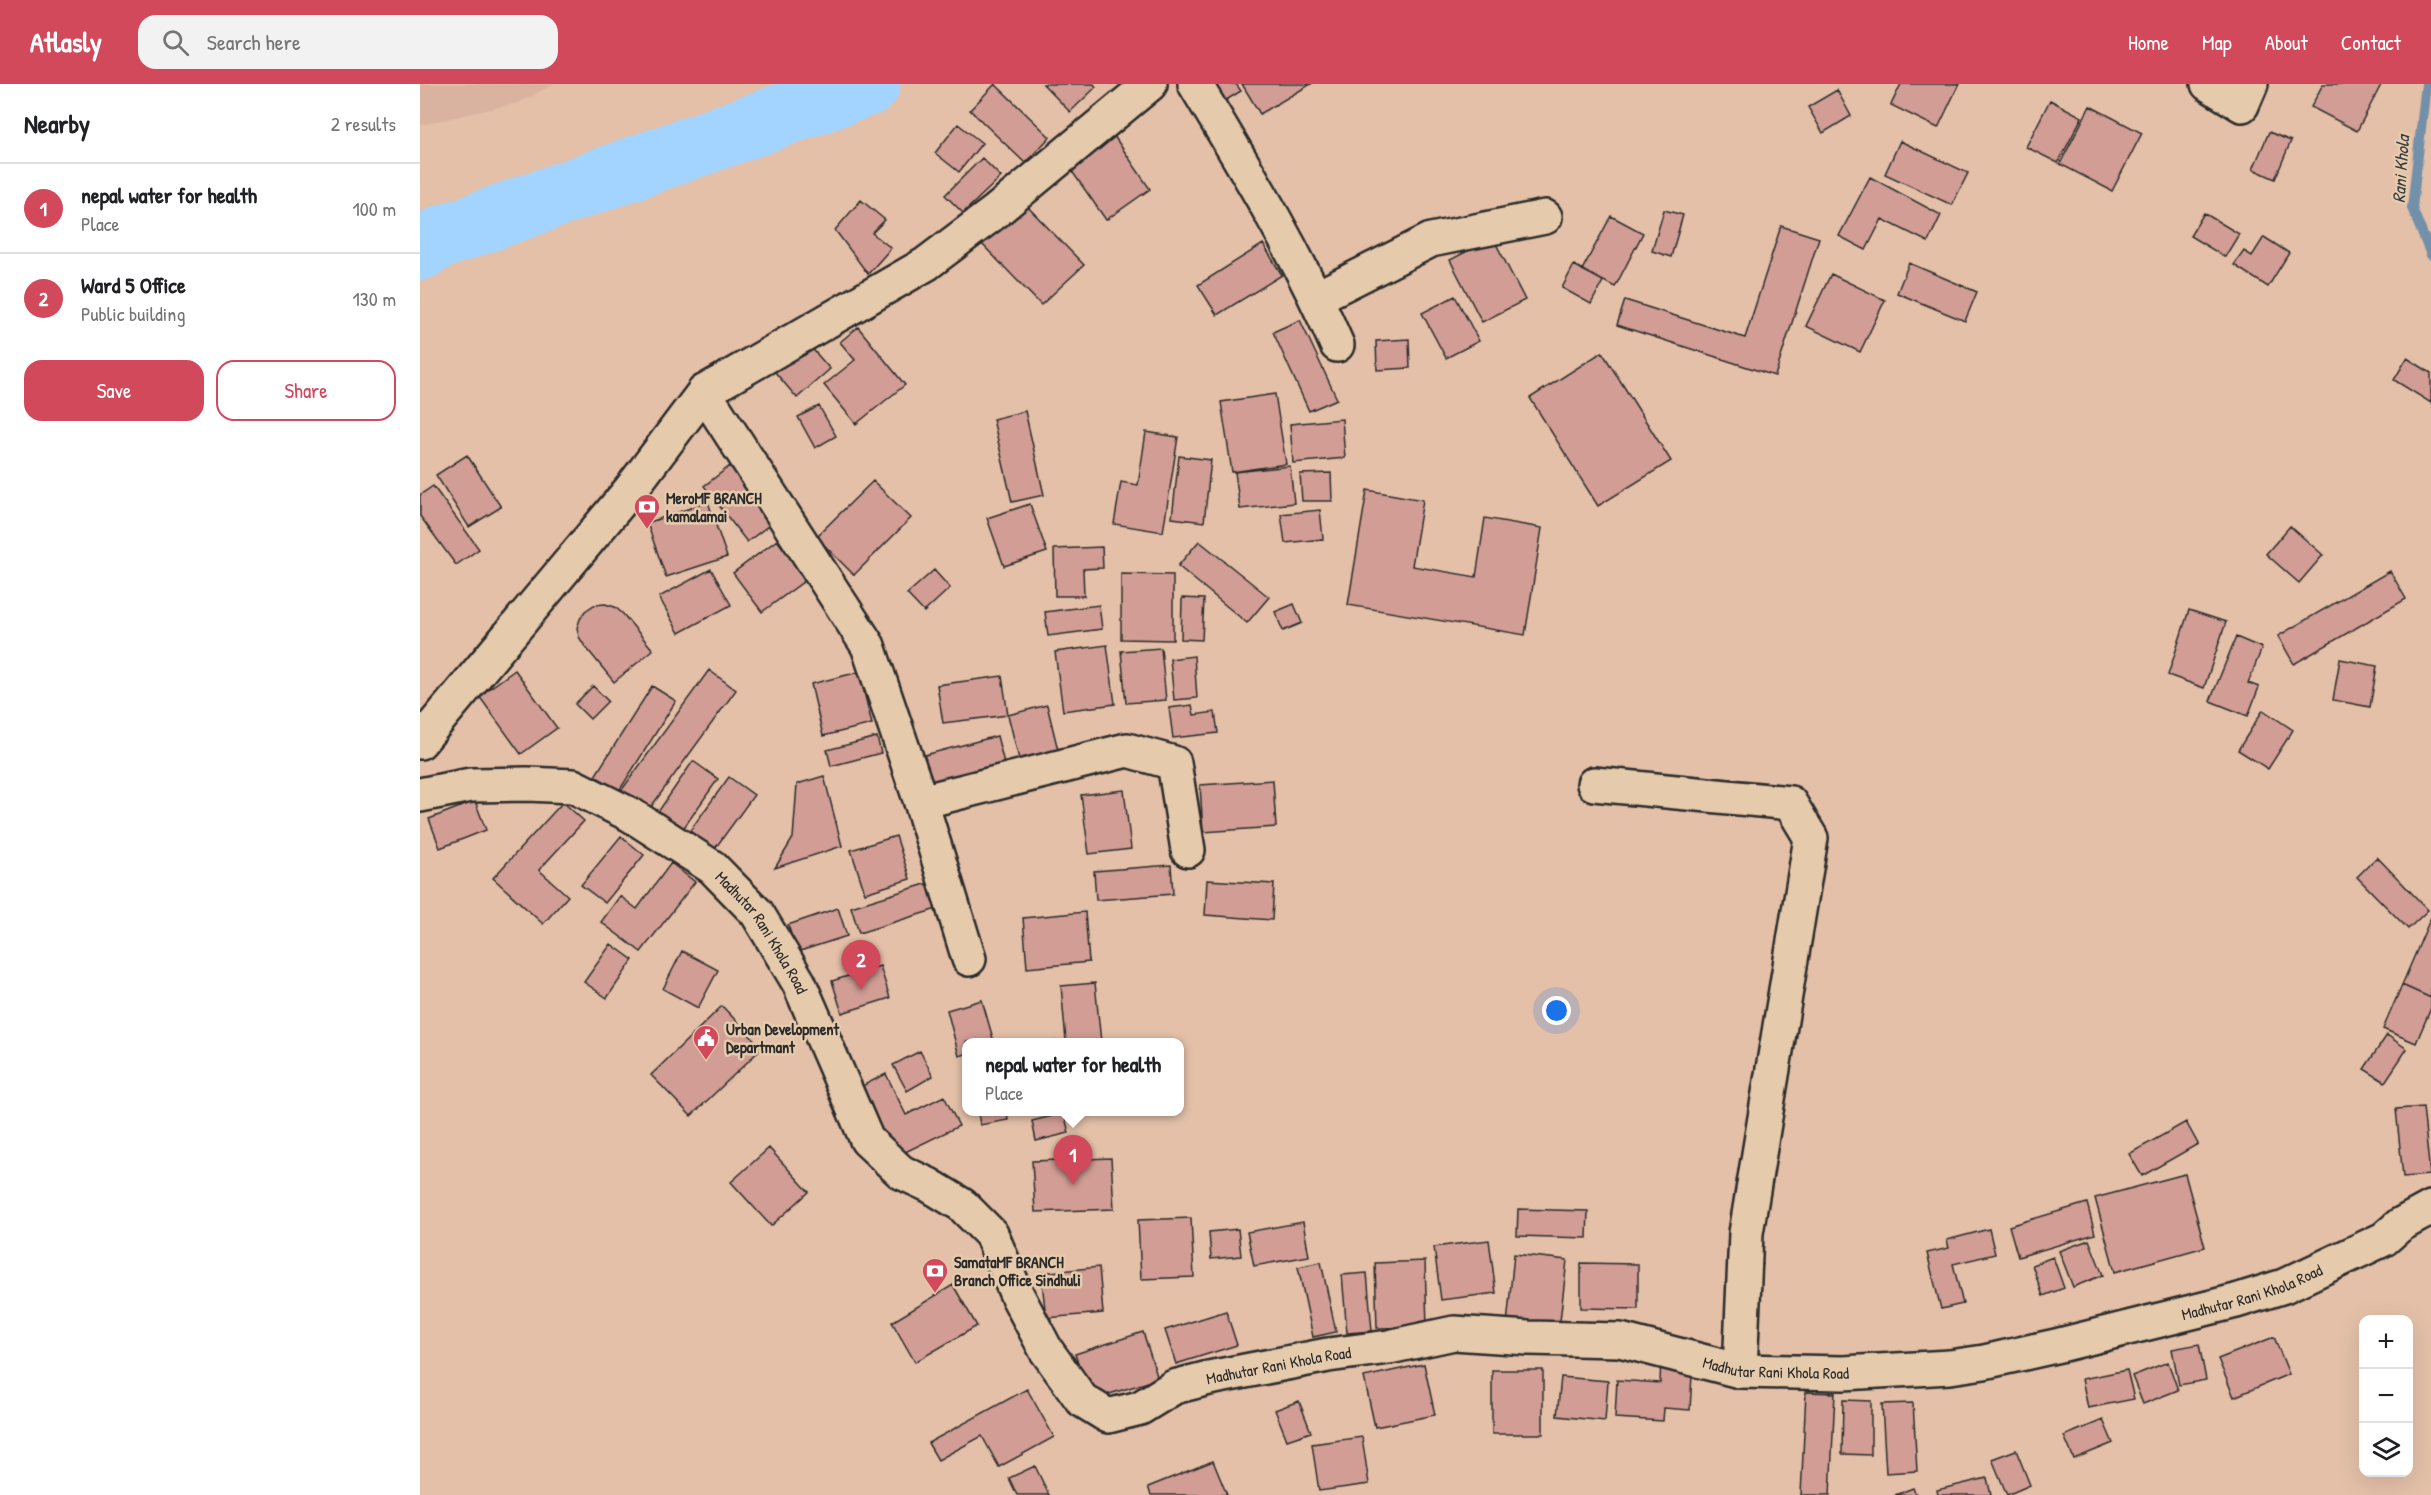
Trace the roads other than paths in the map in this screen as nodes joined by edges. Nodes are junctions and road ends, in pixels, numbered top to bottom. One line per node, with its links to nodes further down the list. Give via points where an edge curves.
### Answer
1 (1150, 84): 8 (street, via 926,264)
2 (1195, 84): 6 (street)
3 (2208, 84): 4 (street, via 2242,105)
4 (2251, 84)
5 (1545, 217): 6 (street, via 1431,240)
6 (1317, 298): 7 (street)
7 (1337, 345)
8 (704, 392): 9 (street, via 632,489); 12 (street, via 868,646)
9 (420, 742)
10 (1594, 784): 16 (street, via 1790,803 1812,838 1746,1233)
11 (420, 795): 16 (street, Madhutar Rani Khola Road, via 471,785 573,786 632,815 712,867 757,913 799,983 867,1140 901,1172 962,1205 992,1234 1017,1295 1047,1350 1082,1400 1108,1416 1140,1408 1174,1387 1209,1378 1454,1333 1620,1340)
12 (921, 802): 13 (street, via 1127,750 1173,763); 14 (street)
13 (1188, 850)
14 (969, 959)
15 (2431, 1208): 16 (street, Madhutar Rani Khola Road, via 2384,1239 2284,1286 2060,1345 1950,1367 1843,1373)
16 (1740, 1371)

